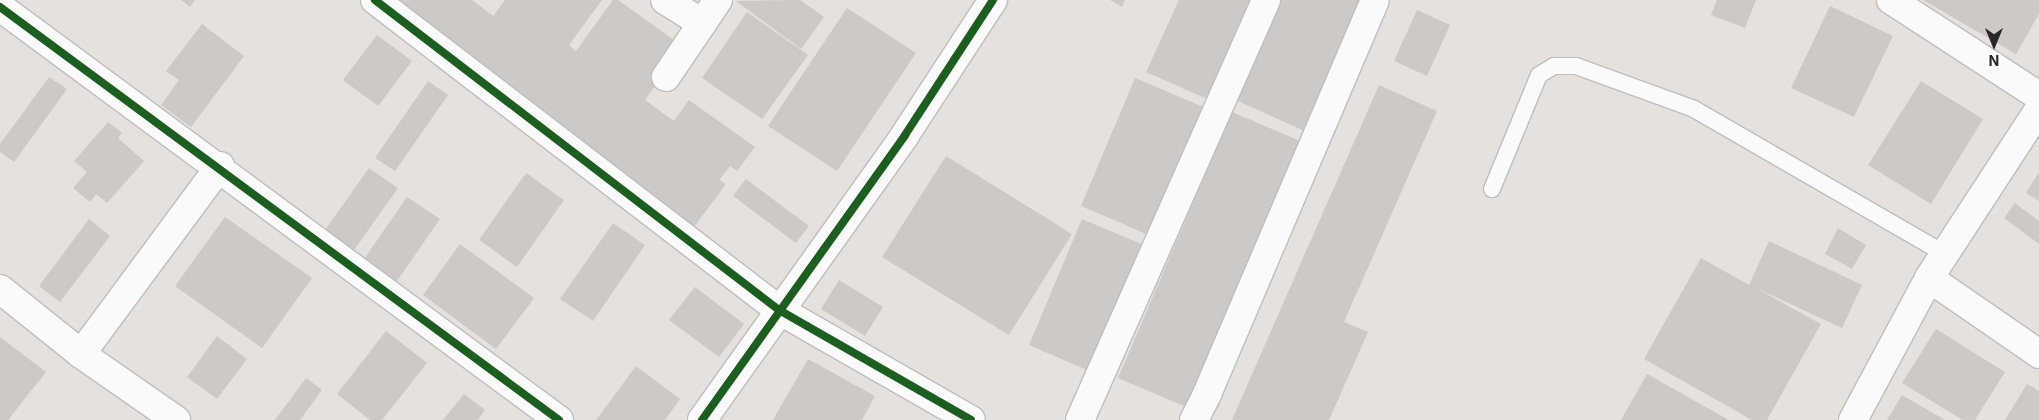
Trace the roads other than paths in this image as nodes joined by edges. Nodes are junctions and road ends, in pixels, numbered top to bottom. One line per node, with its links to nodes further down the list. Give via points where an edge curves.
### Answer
1 (375, 0): 18 (street)
2 (665, 0): 9 (street)
3 (718, 0): 9 (street)
4 (992, 0): 18 (street, via 905,135)
5 (1266, 0): 25 (street)
6 (1375, 0): 26 (street, via 1208,394)
7 (1891, 0): 11 (street)
8 (0, 7): 13 (street)
9 (702, 23): 10 (street)
10 (666, 76)
11 (2039, 96)
12 (2039, 109): 15 (street)
13 (220, 166): 19 (street); 22 (street)
14 (1492, 189): 15 (lane, via 1539,75 1554,66 1576,66 1694,109)
15 (1945, 254): 16 (street)
16 (1929, 278): 20 (street); 27 (street)
17 (0, 289): 19 (street)
18 (779, 310): 23 (street); 24 (street)
19 (81, 354): 21 (street)
20 (2039, 354)
21 (176, 420)
22 (559, 420)
23 (702, 420)
24 (971, 420)
25 (1080, 420)
26 (1194, 420)
27 (1852, 420)

